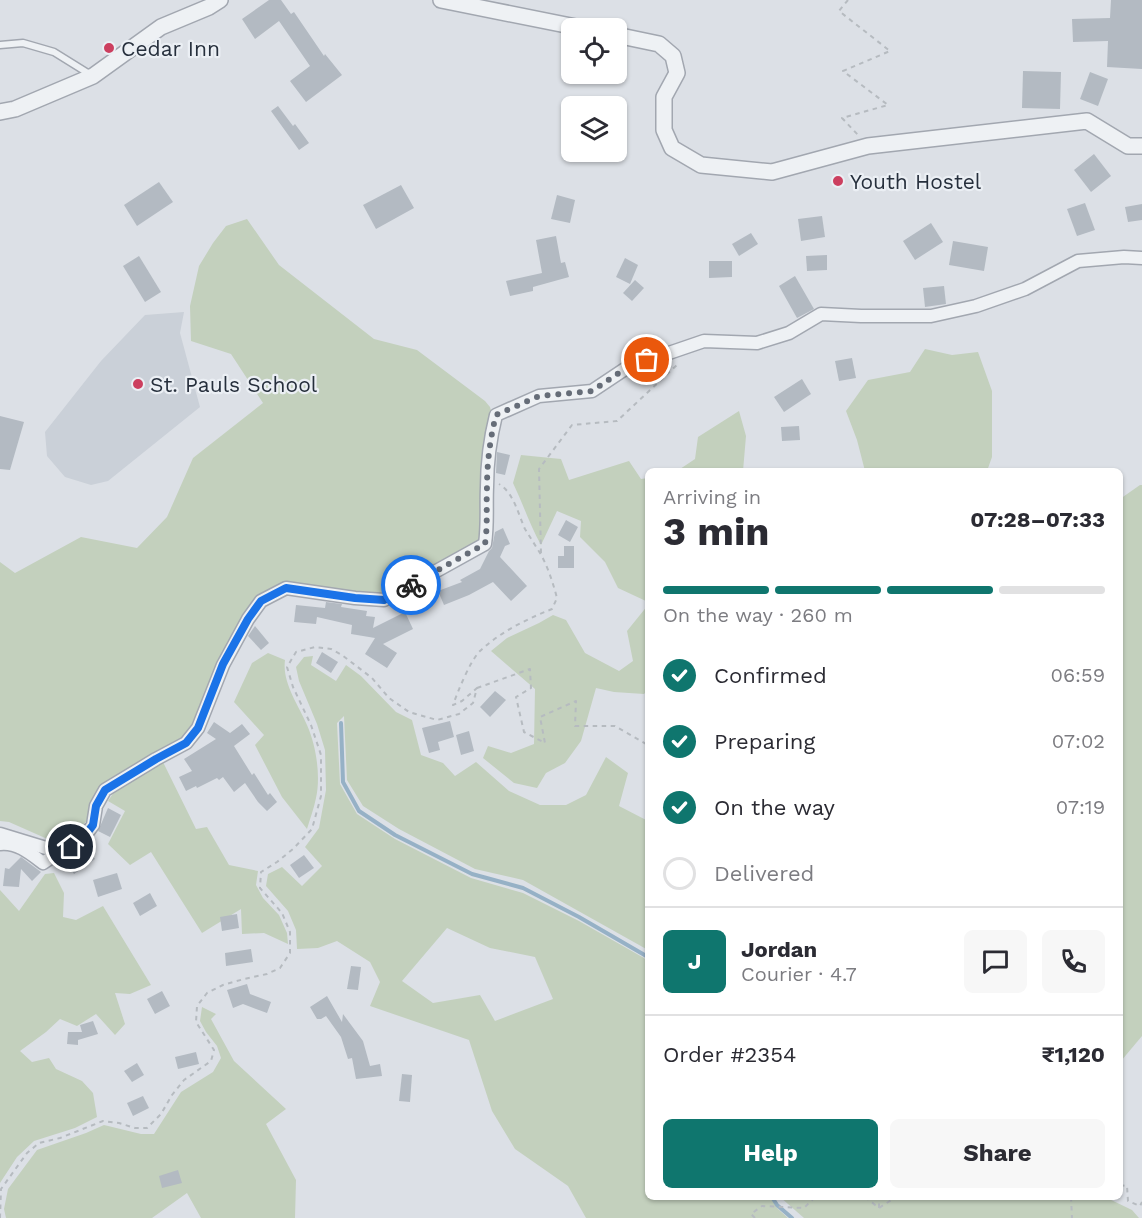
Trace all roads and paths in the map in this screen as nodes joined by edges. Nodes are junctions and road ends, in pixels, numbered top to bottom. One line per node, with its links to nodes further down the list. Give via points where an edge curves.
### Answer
1 (220, 0): 7 (street, via 161,27)
2 (441, 0): 4 (street)
3 (848, 0): 9 (path, via 839,11 890,51 843,70 888,105 842,118)
4 (561, 24)
5 (627, 37): 9 (street, via 659,44 673,56 677,73 664,97 664,130 672,148 701,165 772,172)
6 (0, 45): 7 (lane, via 23,43 54,52)
7 (93, 76): 8 (street)
8 (0, 112)
9 (868, 146): 10 (street, via 1088,121 1128,146)
10 (1142, 146)
11 (1142, 258): 13 (street, via 1078,261 1025,289 931,316 821,314 789,333 757,344 704,341 628,367 592,391 539,396 496,415)
12 (678, 365): 14 (path, via 617,421 572,425 539,469)
13 (488, 476): 14 (path, via 504,487); 19 (street, via 485,544 435,572 384,600 286,588 261,601 223,664 198,728 186,743 105,790 96,806 93,825 84,837)
14 (541, 556): 15 (path, via 557,598 552,609 511,629 478,652 459,685 453,705)
15 (477, 688): 16 (path, via 530,669 531,688 516,697 524,732 545,743 540,717 576,701 575,726 615,726); 28 (path, via 472,703 459,714 437,720 409,712 389,698 372,678 331,649 315,647 296,652 287,667 321,755 321,796 312,829 293,849 261,872 260,888 282,913 290,932 291,952 280,968 207,993 197,1006 196,1022 214,1050 211,1061 184,1080 147,1128 103,1121 39,1143 1,1189)
16 (645, 743)
17 (0, 834): 19 (street)
18 (0, 844): 19 (street, via 24,849 43,863)
19 (59, 852)
20 (1123, 1186): 26 (path, via 1128,1201 1140,1206)
21 (812, 1200): 29 (path, via 804,1208 762,1206 751,1214)
22 (869, 1200): 27 (path)
23 (879, 1200): 27 (path)
24 (891, 1200): 27 (path)
25 (1071, 1200): 30 (path)
26 (1142, 1202)
27 (879, 1208)
28 (0, 1218)
29 (755, 1218)
30 (1072, 1218)

